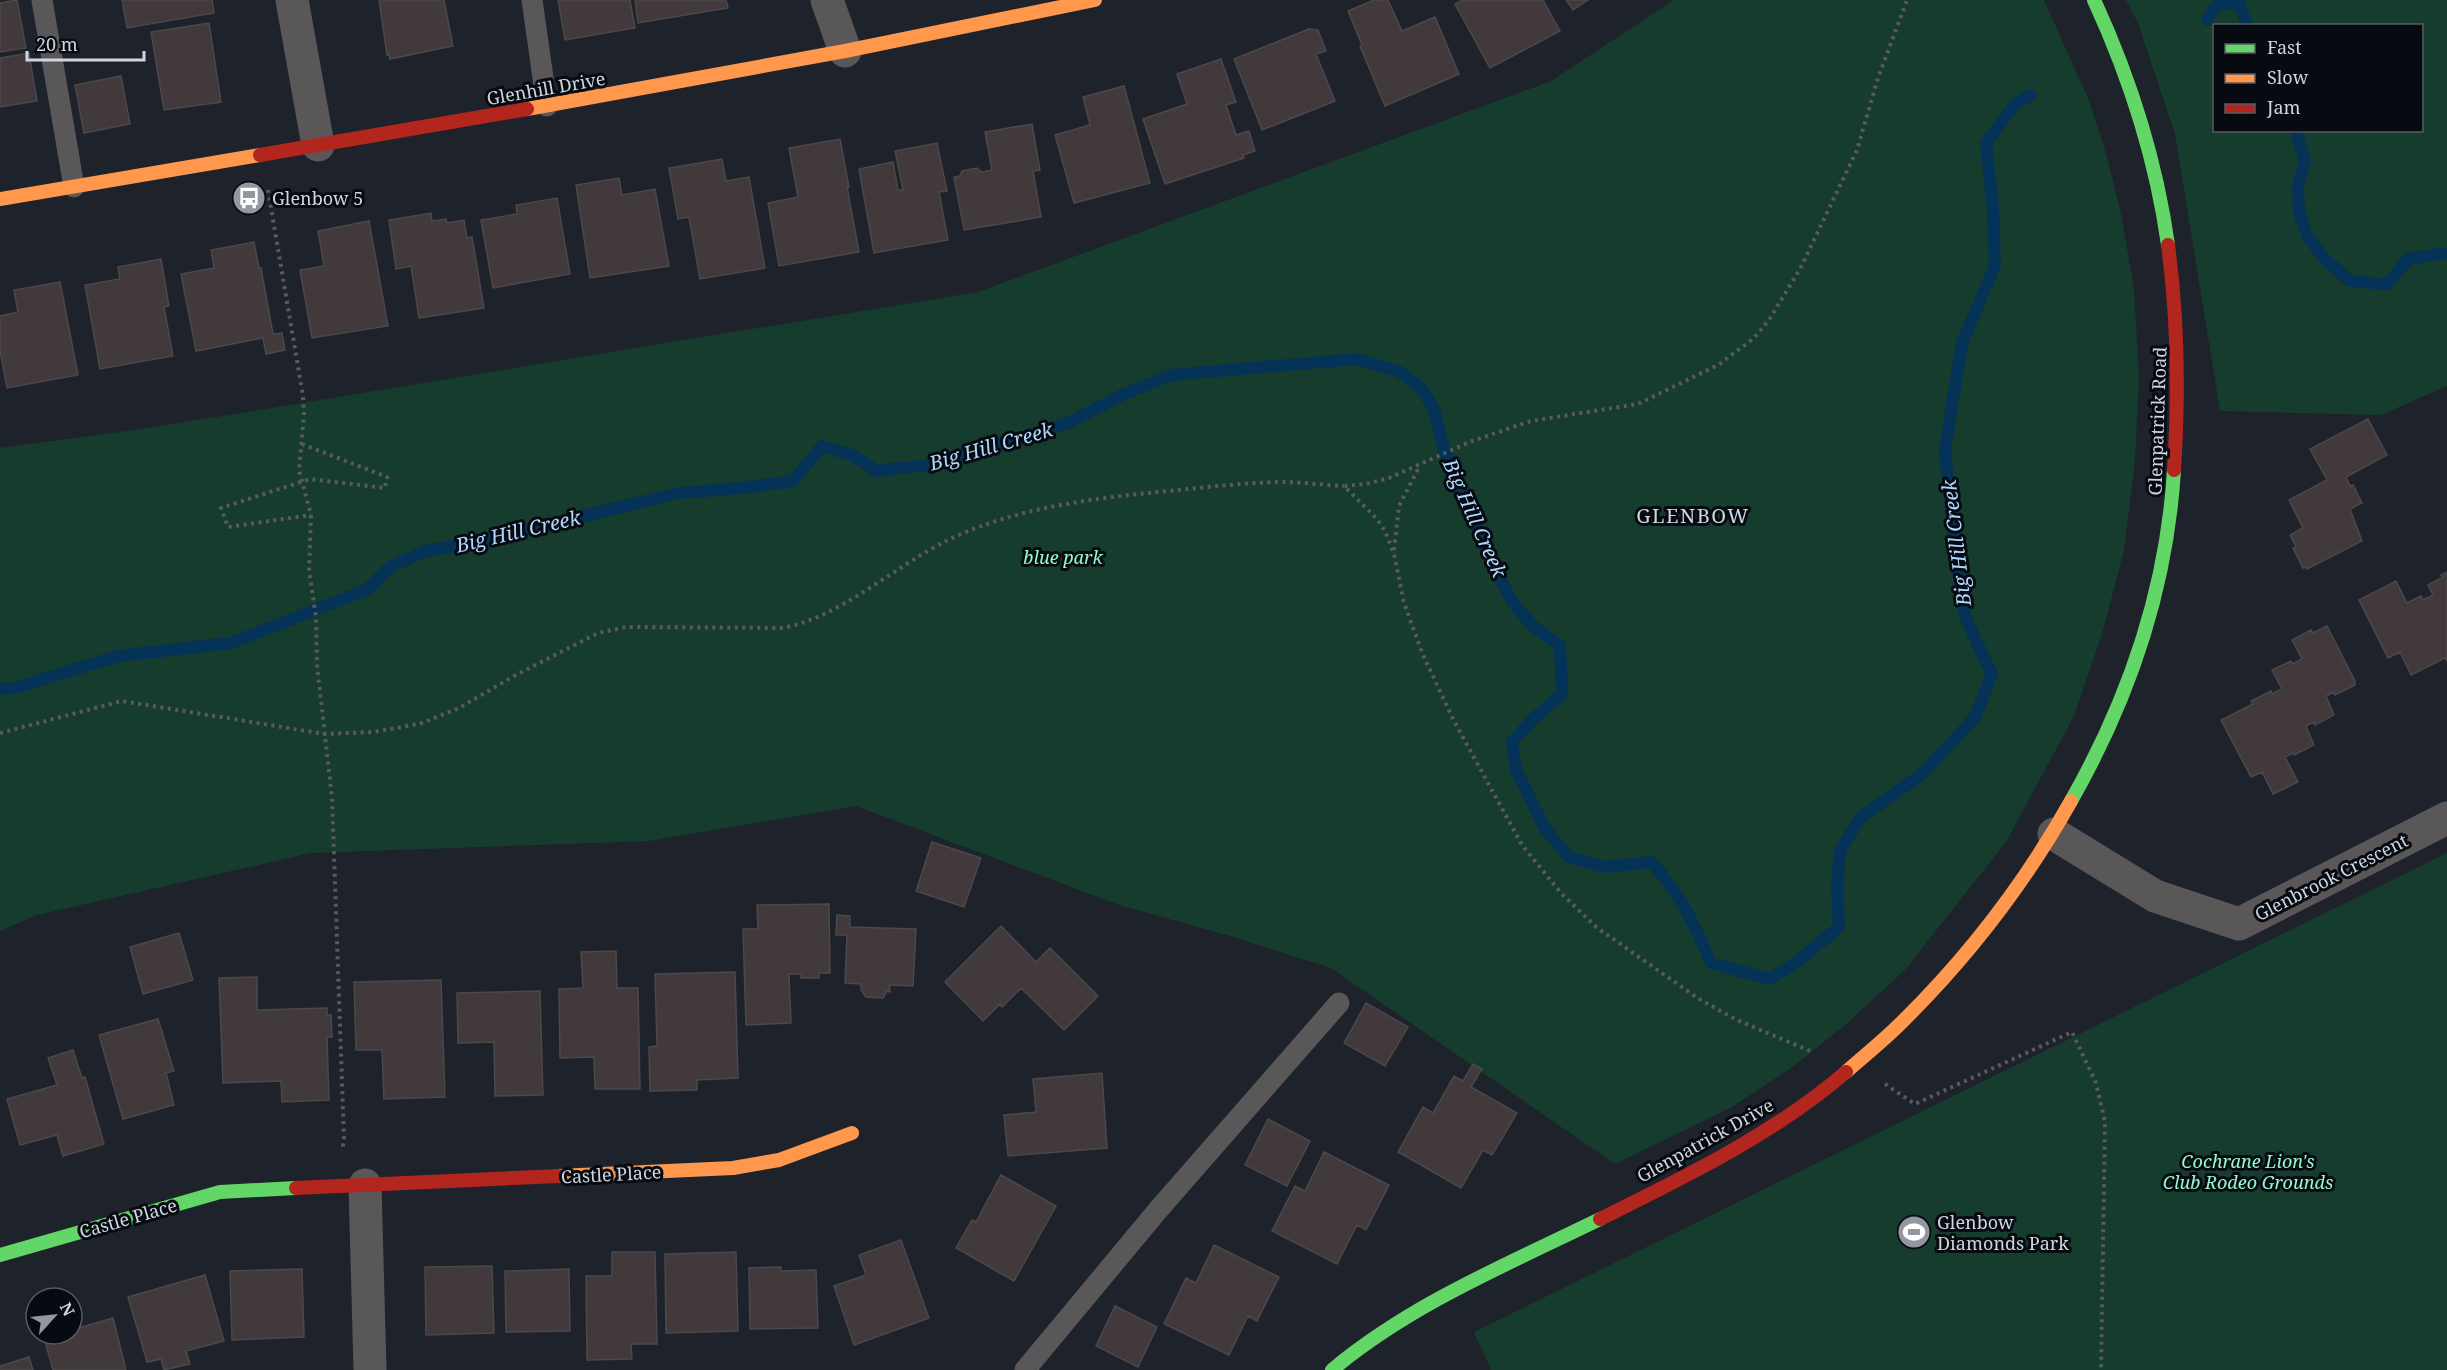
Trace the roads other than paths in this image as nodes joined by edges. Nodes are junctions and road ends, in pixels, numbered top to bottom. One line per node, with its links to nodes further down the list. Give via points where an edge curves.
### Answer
1 (42, 0): 10 (lane)
2 (292, 0): 9 (street)
3 (532, 0): 8 (lane)
4 (827, 0): 7 (street)
5 (1095, 0): 7 (street, Glenhill Drive)
6 (2094, 0): 13 (street, Glenpatrick Road, via 2134,96 2160,199 2177,313 2177,425 2173,494 2147,627 2101,744)
7 (845, 51): 8 (street, Glenhill Drive)
8 (547, 106): 9 (street, Glenhill Drive)
9 (318, 145): 10 (street, Glenhill Drive)
10 (74, 187): 11 (street, Glenhill Drive)
11 (0, 199)
12 (2447, 818): 13 (street, Glenbrook Crescent, via 2239,924 2155,896)
13 (2054, 834): 20 (street, Glenpatrick Drive, via 2018,890 1943,981 1881,1042 1822,1090 1736,1147 1414,1313)
14 (1339, 1003): 19 (lane)
15 (852, 1133): 16 (street, Castle Place, via 779,1160 733,1168)
16 (365, 1185): 17 (street, Castle Place, via 220,1192); 18 (street)
17 (0, 1255)
18 (370, 1370)
19 (1025, 1370)
20 (1332, 1370)

